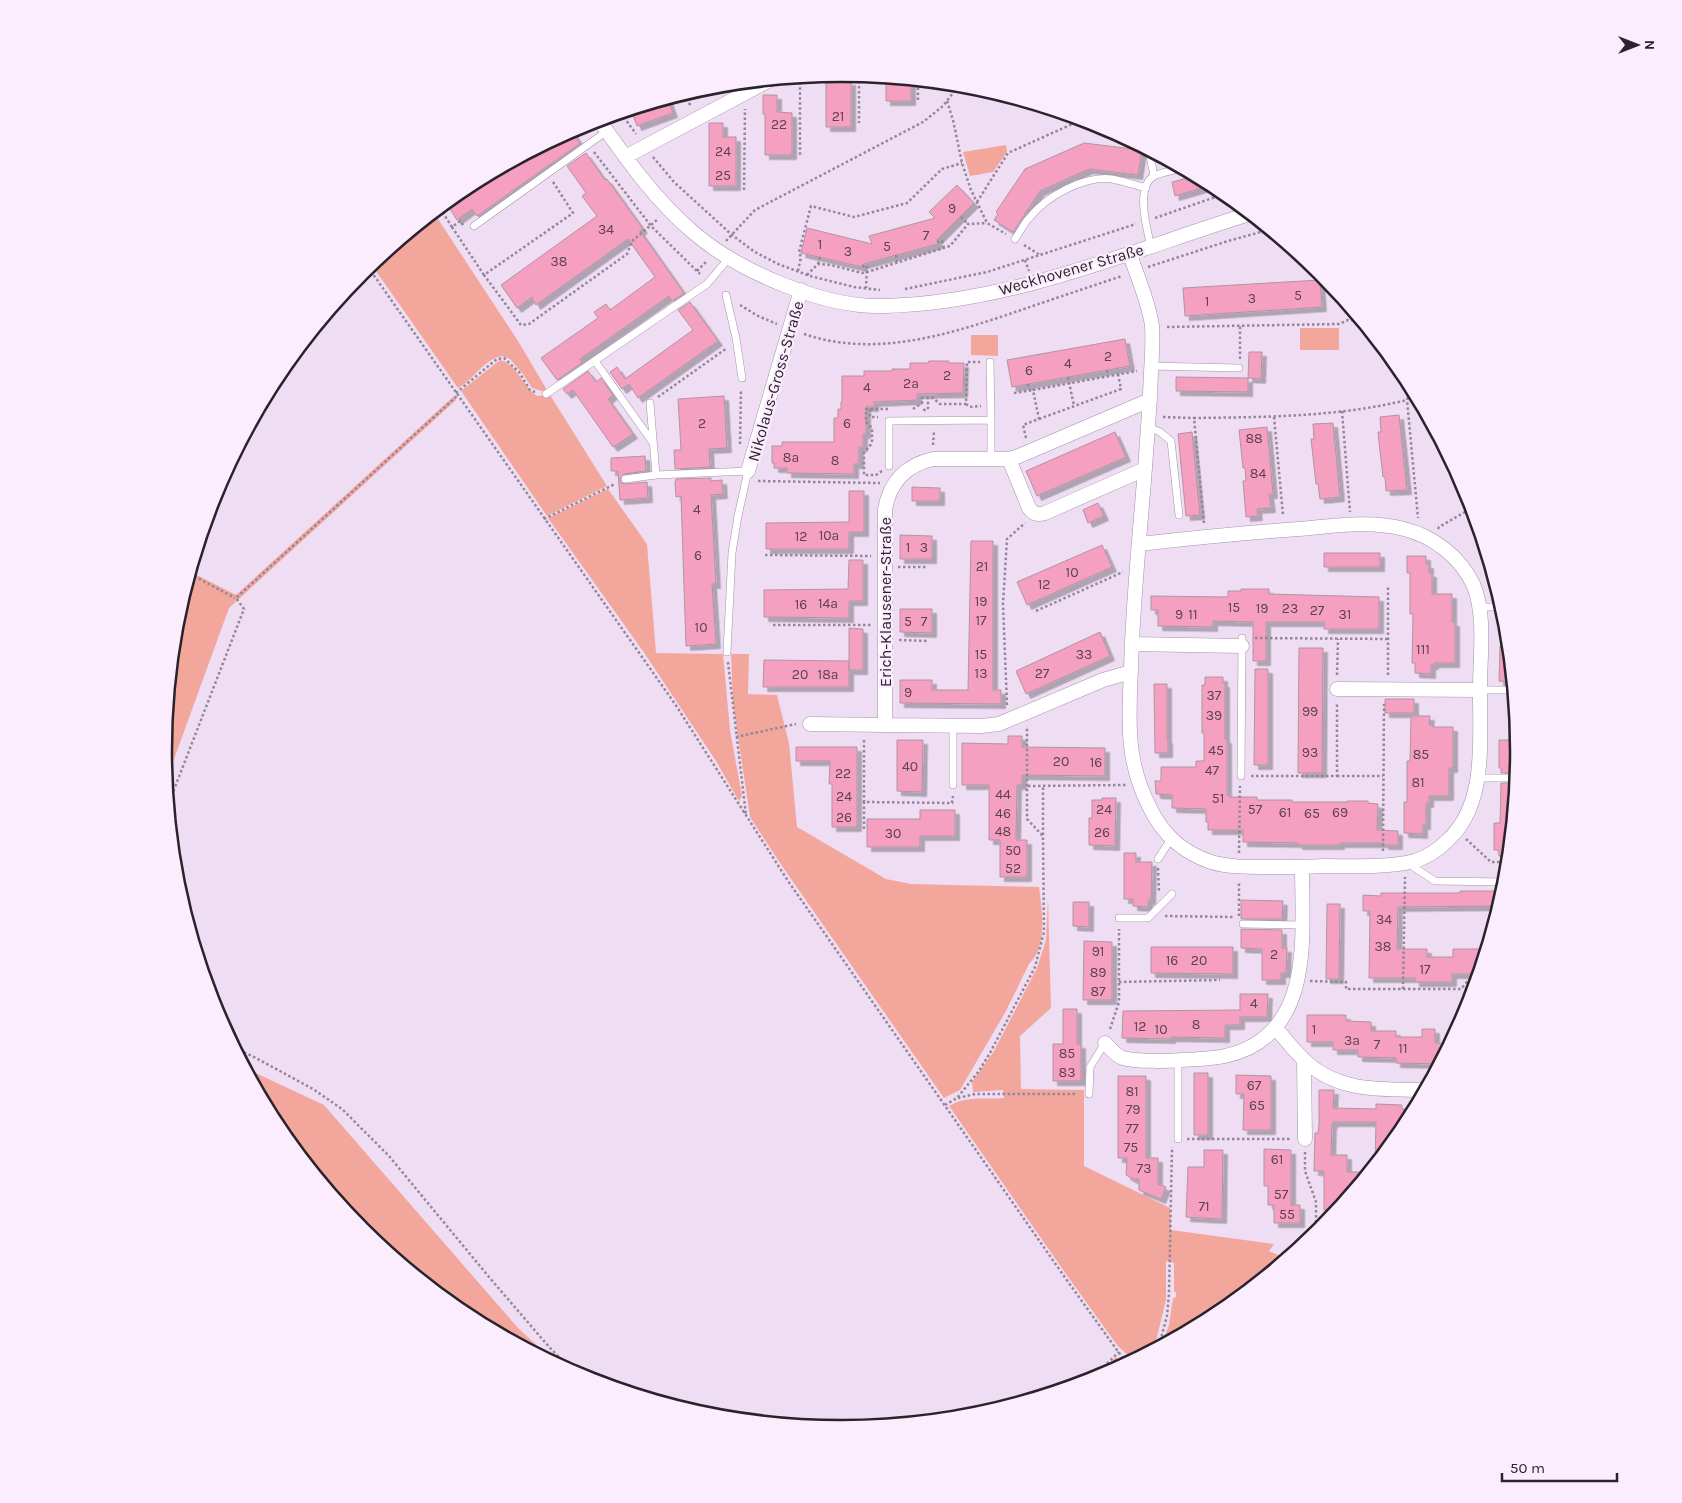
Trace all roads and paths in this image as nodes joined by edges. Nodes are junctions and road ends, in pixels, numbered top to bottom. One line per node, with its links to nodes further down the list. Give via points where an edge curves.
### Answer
1 (859, 83): 10 (path)
2 (800, 84): 17 (path)
3 (918, 87): 7 (path)
4 (754, 88): 6 (street)
5 (954, 92): 8 (path)
6 (738, 96): 15 (street); 24 (path, via 745,110)
7 (918, 100)
8 (947, 101): 19 (path); 37 (path, via 912,130 755,210)
9 (625, 118): 15 (path)
10 (859, 123)
11 (1072, 124): 19 (path, via 1008,153 977,202)
12 (603, 126): 14 (lane); 16 (street, Weckhovener Straße)
13 (582, 134): 14 (path)
14 (589, 145): 21 (lane); 34 (path)
15 (644, 146): 16 (street); 37 (path, via 674,182)
16 (625, 157): 26 (street, Weckhovener Straße)
17 (800, 157)
18 (1150, 158): 22 (lane)
19 (962, 163): 49 (path, via 942,169 907,202 898,205 854,217 811,206 799,252)
20 (1173, 170): 22 (lane)
21 (548, 174): 33 (lane); 53 (path, via 573,212)
22 (1154, 176): 23 (lane)
23 (1146, 188): 30 (lane, via 1143,202); 38 (lane, via 1110,179 1087,181 1042,205)
24 (744, 190)
25 (1216, 197): 30 (path)
26 (668, 208): 34 (path); 45 (street, Weckhovener Straße, via 694,233)
27 (444, 214): 35 (path)
28 (961, 216): 32 (path)
29 (1242, 217): 40 (street, Weckhovener Straße)
30 (1145, 221): 40 (lane); 59 (path, via 987,272)
31 (987, 222): 32 (path)
32 (968, 224): 41 (path, via 950,246)
33 (474, 226): 35 (path, via 467,231 460,221)
34 (651, 226): 53 (path, via 632,241 627,254 529,324 521,325); 55 (path)
35 (452, 227): 53 (path)
36 (1261, 232): 51 (path)
37 (732, 235): 49 (path, via 755,252)
38 (1015, 239)
39 (937, 242): 41 (path, via 942,241)
40 (1151, 246): 42 (street, Weckhovener Straße)
41 (944, 248): 46 (path)
42 (1130, 254): 51 (street); 57 (street, Weckhovener Straße, via 1058,277 934,302 864,305)
43 (896, 255): 46 (path)
44 (820, 257): 47 (path)
45 (729, 258): 55 (lane); 57 (street, Weckhovener Straße)
46 (897, 262): 50 (path)
47 (818, 264): 50 (path); 54 (path)
48 (862, 266): 50 (path, via 867,266)
49 (798, 271): 54 (path)
50 (867, 272): 56 (path)
51 (1136, 272): 63 (street); 64 (path, via 987,322 907,342 848,344)
52 (373, 274): 80 (path)
53 (484, 275)
54 (808, 275): 56 (path)
55 (708, 282): 66 (lane)
56 (866, 288): 58 (path)
57 (801, 290): 64 (street, Nikolaus-Gross-Straße)
58 (882, 290)
59 (899, 290)
60 (726, 295): 64 (path, via 758,316); 65 (lane)
61 (1352, 320): 62 (path, via 1339,324)
62 (1240, 325): 63 (path); 68 (path)
63 (1152, 327): 69 (street)
64 (790, 329): 111 (street, Nikolaus-Gross-Straße)
65 (737, 342): 74 (lane); 84 (path)
66 (595, 361): 79 (lane); 100 (lane)
67 (990, 362): 85 (path, via 967,362); 97 (lane)
68 (1240, 368): 69 (lane)
69 (1151, 369): 71 (path); 82 (street)
70 (1107, 370): 72 (path)
71 (1118, 374): 72 (path); 87 (path, via 1121,389)
72 (1108, 376): 75 (path)
73 (1068, 377): 75 (path)
74 (742, 378): 102 (path)
75 (1068, 383): 77 (path); 87 (path)
76 (1028, 384): 77 (path)
77 (1031, 390): 78 (path); 96 (path)
78 (1014, 393)
79 (546, 394): 80 (path, via 530,390 519,372 504,358 497,359)
80 (457, 395): 118 (path); 131 (path)
81 (928, 398): 85 (path, via 940,404); 90 (path, via 922,398 915,408); 92 (path)
82 (1150, 400): 98 (street); 103 (street)
83 (1407, 400): 91 (path); 121 (path)
84 (650, 403): 100 (lane)
85 (966, 404): 86 (path)
86 (982, 406)
87 (1074, 406): 96 (path)
88 (870, 409): 89 (path); 93 (path, via 870,417); 109 (path, via 866,410 866,422 872,428 872,443 864,453 864,475)
89 (888, 409)
90 (906, 409)
91 (1342, 411): 94 (path); 119 (path)
92 (924, 416)
93 (881, 417)
94 (1274, 417): 95 (path); 120 (path)
95 (1194, 418): 98 (path); 122 (path)
96 (1039, 419): 103 (path, via 1023,425)
97 (991, 420): 105 (lane); 106 (lane, via 889,421)
98 (1148, 422): 107 (street); 117 (lane, via 1171,441)
99 (934, 433): 101 (path)
100 (653, 443): 108 (lane)
101 (934, 445)
102 (740, 446)
103 (1029, 452): 104 (street)
104 (1009, 459): 105 (street); 116 (street, via 1029,508)
105 (991, 460): 114 (street, via 924,461)
106 (889, 466)
107 (1145, 469): 116 (street, via 1045,513); 124 (street)
108 (656, 475): 111 (lane); 112 (lane)
109 (869, 475): 110 (path); 113 (path)
110 (876, 475)
111 (747, 476): 113 (path); 143 (lane, via 732,553)
112 (625, 479): 118 (path)
113 (869, 482): 114 (path)
114 (892, 486): 126 (street, Erich-Klausener-Straße, via 885,510)
115 (1465, 512): 123 (path, via 1440,527)
116 (1035, 513): 150 (path, via 1007,539 1003,604)
117 (1179, 515)
118 (544, 519): 167 (path, via 675,704)
119 (1351, 524): 120 (street); 121 (street, via 1389,526)
120 (1284, 530): 122 (street)
121 (1420, 534): 123 (street)
122 (1205, 537): 124 (street)
123 (1433, 540): 132 (street, via 1462,567 1474,586)
124 (1140, 544): 127 (street)
125 (766, 555): 126 (path)
126 (884, 561): 128 (path); 136 (street, Erich-Klausener-Straße)
127 (1138, 565): 134 (path); 142 (street)
128 (928, 567)
129 (195, 577): 131 (path)
130 (1388, 587): 138 (path)
131 (236, 598): 165 (path, via 244,609)
132 (1478, 607): 133 (lane); 147 (street)
133 (1494, 607)
134 (1036, 611)
135 (773, 625): 136 (path)
136 (885, 626): 139 (street, Erich-Klausener-Straße)
137 (1338, 639): 138 (path); 141 (path); 145 (path)
138 (1388, 639): 146 (path)
139 (885, 640): 140 (path); 153 (street, Erich-Klausener-Straße)
140 (928, 641)
141 (1242, 642): 142 (street); 156 (lane)
142 (1132, 644): 144 (street)
143 (727, 652): 155 (path)
144 (1131, 672): 149 (street, via 1103,680); 162 (street, via 1130,751)
145 (1337, 689): 146 (street); 157 (path)
146 (1386, 689): 147 (street); 158 (path)
147 (1480, 690): 148 (lane); 159 (street)
148 (1507, 690)
149 (1027, 712): 150 (street); 163 (path)
150 (1007, 720): 154 (street, via 982,726)
151 (810, 724): 152 (street); 155 (path)
152 (864, 725): 153 (street); 166 (path)
153 (885, 725): 154 (street)
154 (953, 726): 161 (lane)
155 (736, 737): 167 (path)
156 (1240, 776): 157 (path); 176 (path)
157 (1337, 776): 158 (path)
158 (1384, 776): 175 (path)
159 (1478, 778): 160 (lane); 169 (street)
160 (1509, 778)
161 (953, 785): 166 (path, via 952,803)
162 (1140, 785): 164 (path); 171 (street, via 1156,820)
163 (1028, 786): 164 (path); 170 (path, via 1028,819)
164 (1043, 786): 170 (path)
165 (173, 791)
166 (864, 802): 168 (path)
167 (746, 817): 198 (path)
168 (864, 829)
169 (1458, 831): 173 (path, via 1491,862); 174 (street, via 1434,852)
170 (1043, 836): 197 (path, via 1044,932 1041,949 990,1053)
171 (1171, 839): 172 (lane); 176 (street, via 1184,850 1212,862)
172 (1158, 859): 180 (path)
173 (1500, 862)
174 (1406, 863): 175 (street); 178 (lane, via 1435,881); 189 (path)
175 (1383, 865): 177 (street)
176 (1239, 866): 177 (street); 181 (path, via 1239,917)
177 (1302, 867): 184 (street)
178 (1497, 882)
179 (1172, 894): 180 (lane)
180 (1159, 907): 181 (lane)
181 (1150, 916): 182 (lane)
182 (1119, 918): 187 (path)
183 (1243, 924): 184 (lane)
184 (1302, 925): 186 (street)
185 (1220, 980): 187 (path)
186 (1298, 981): 189 (path, via 1346,982 1346,989); 190 (street, via 1289,1006)
187 (1119, 982): 191 (path, via 1119,1002)
188 (1469, 982): 189 (path, via 1461,989)
189 (1403, 989)
190 (1275, 1027): 193 (street, via 1260,1041 1240,1051 1210,1058); 194 (street)
191 (1105, 1043): 193 (street, via 1123,1058); 196 (lane, via 1090,1067)
192 (244, 1052): 205 (path, via 313,1089 342,1109 389,1156 489,1278)
193 (1178, 1060): 199 (lane)
194 (1304, 1060): 195 (street, via 1327,1077 1353,1086); 200 (street)
195 (1418, 1090)
196 (1089, 1094): 197 (path, via 976,1094)
197 (957, 1098): 198 (path)
198 (945, 1105): 203 (path)
199 (1178, 1139): 200 (path); 202 (path, via 1172,1142 1169,1294)
200 (1304, 1139): 201 (path, via 1304,1171 1316,1202)
201 (1316, 1223)
202 (1161, 1339)
203 (1119, 1352): 204 (path); 206 (path)
204 (1123, 1358)
205 (563, 1360)
206 (1103, 1367)

